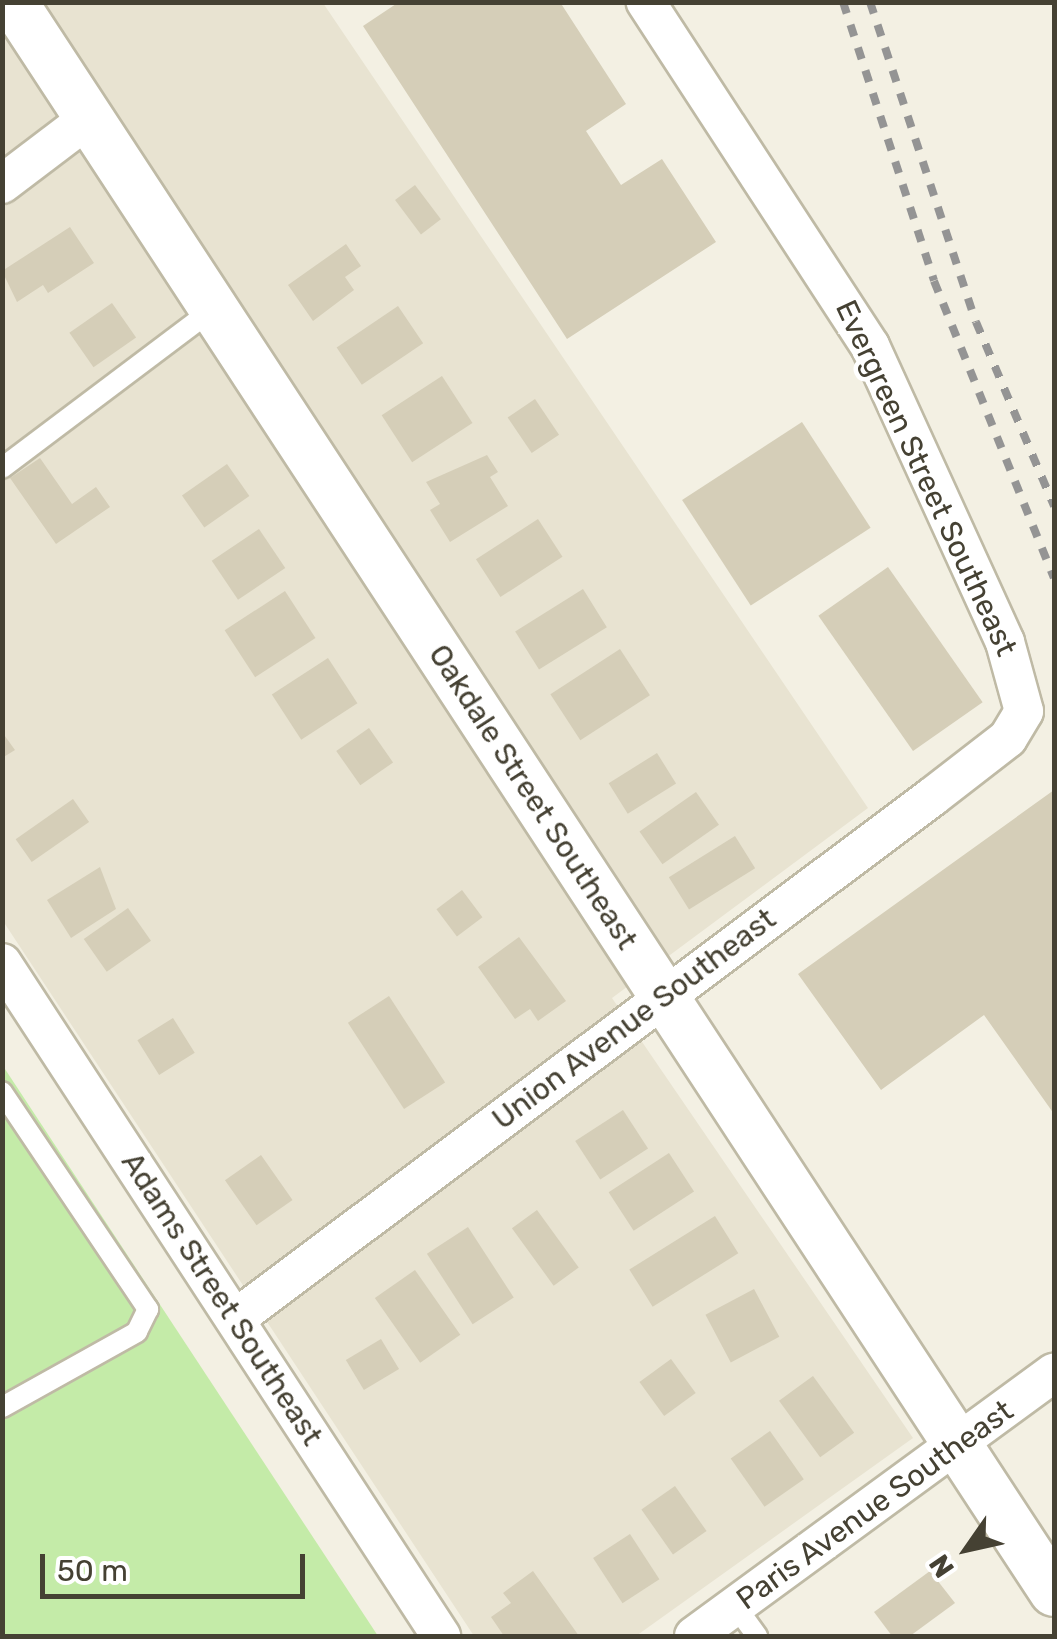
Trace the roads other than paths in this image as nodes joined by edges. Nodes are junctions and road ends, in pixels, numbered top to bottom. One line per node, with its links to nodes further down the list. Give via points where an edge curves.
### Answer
1 (13, 2): 3 (street, Oakdale Street Southeast)
2 (646, 2): 7 (street, Evergreen Street Southeast, via 870,346 1005,642)
3 (89, 118): 4 (street); 5 (street, Oakdale Street Southeast)
4 (2, 184)
5 (214, 308): 6 (lane); 9 (street, Oakdale Street Southeast)
6 (2, 468)
7 (1024, 711): 9 (street, Union Avenue Southeast, via 1008,738)
8 (2, 963): 11 (street, Adams Street Southeast)
9 (663, 996): 11 (street, Union Avenue Southeast); 14 (street, Oakdale Street Southeast)
10 (2, 1092): 13 (lane, via 148,1309 137,1332)
11 (236, 1319): 17 (street, Adams Street Southeast)
12 (1054, 1373): 14 (street, Paris Avenue Southeast)
13 (2, 1407)
14 (960, 1446): 15 (street, Oakdale Street Southeast); 16 (street, Paris Avenue Southeast)
15 (1054, 1592)
16 (746, 1622): 18 (street, Paris Avenue Southeast)
17 (441, 1636)
18 (694, 1636)

